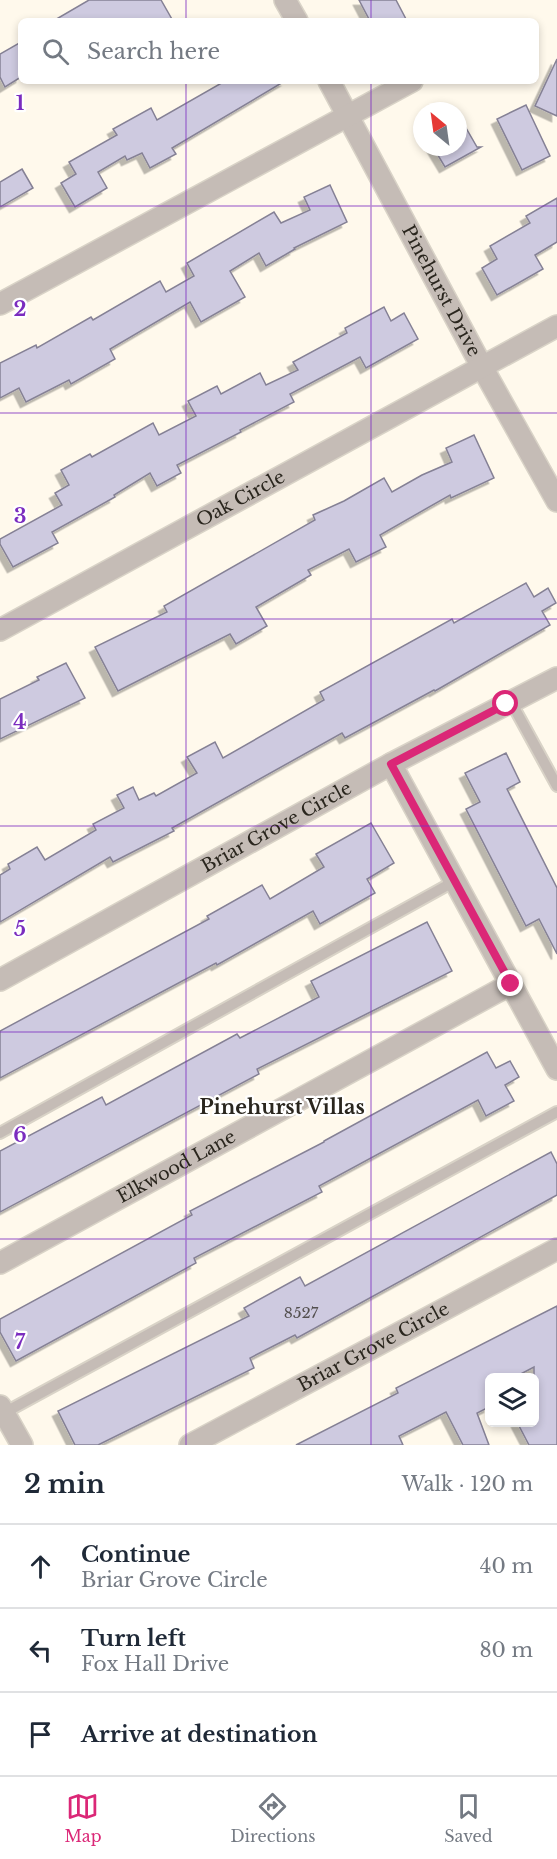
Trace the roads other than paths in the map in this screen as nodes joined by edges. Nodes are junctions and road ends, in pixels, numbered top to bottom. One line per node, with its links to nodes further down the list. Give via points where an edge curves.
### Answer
1 (285, 0): 2 (street)
2 (295, 18)
3 (331, 84): 5 (street, Pinehurst Drive)
4 (407, 84): 5 (street)
5 (348, 116): 6 (street); 8 (street, Pinehurst Drive)
6 (0, 304)
7 (557, 326): 8 (street, Oak Circle)
8 (483, 367): 9 (street, Pinehurst Drive); 10 (street, Oak Circle)
9 (557, 501)
10 (0, 630)
11 (557, 678): 12 (street, Briar Grove Circle)
12 (511, 702): 13 (street, Briar Grove Circle); 14 (lane)
13 (391, 764): 15 (street); 16 (street, Briar Grove Circle)
14 (557, 786)
15 (455, 881): 17 (street); 20 (lane)
16 (0, 980)
17 (511, 984): 18 (street); 22 (street, Elkwood Lane)
18 (557, 1069)
19 (557, 1112): 23 (lane)
20 (0, 1133)
21 (557, 1249): 25 (street, Briar Grove Circle)
22 (0, 1263)
23 (2, 1409): 24 (street)
24 (22, 1445)
25 (190, 1445)

